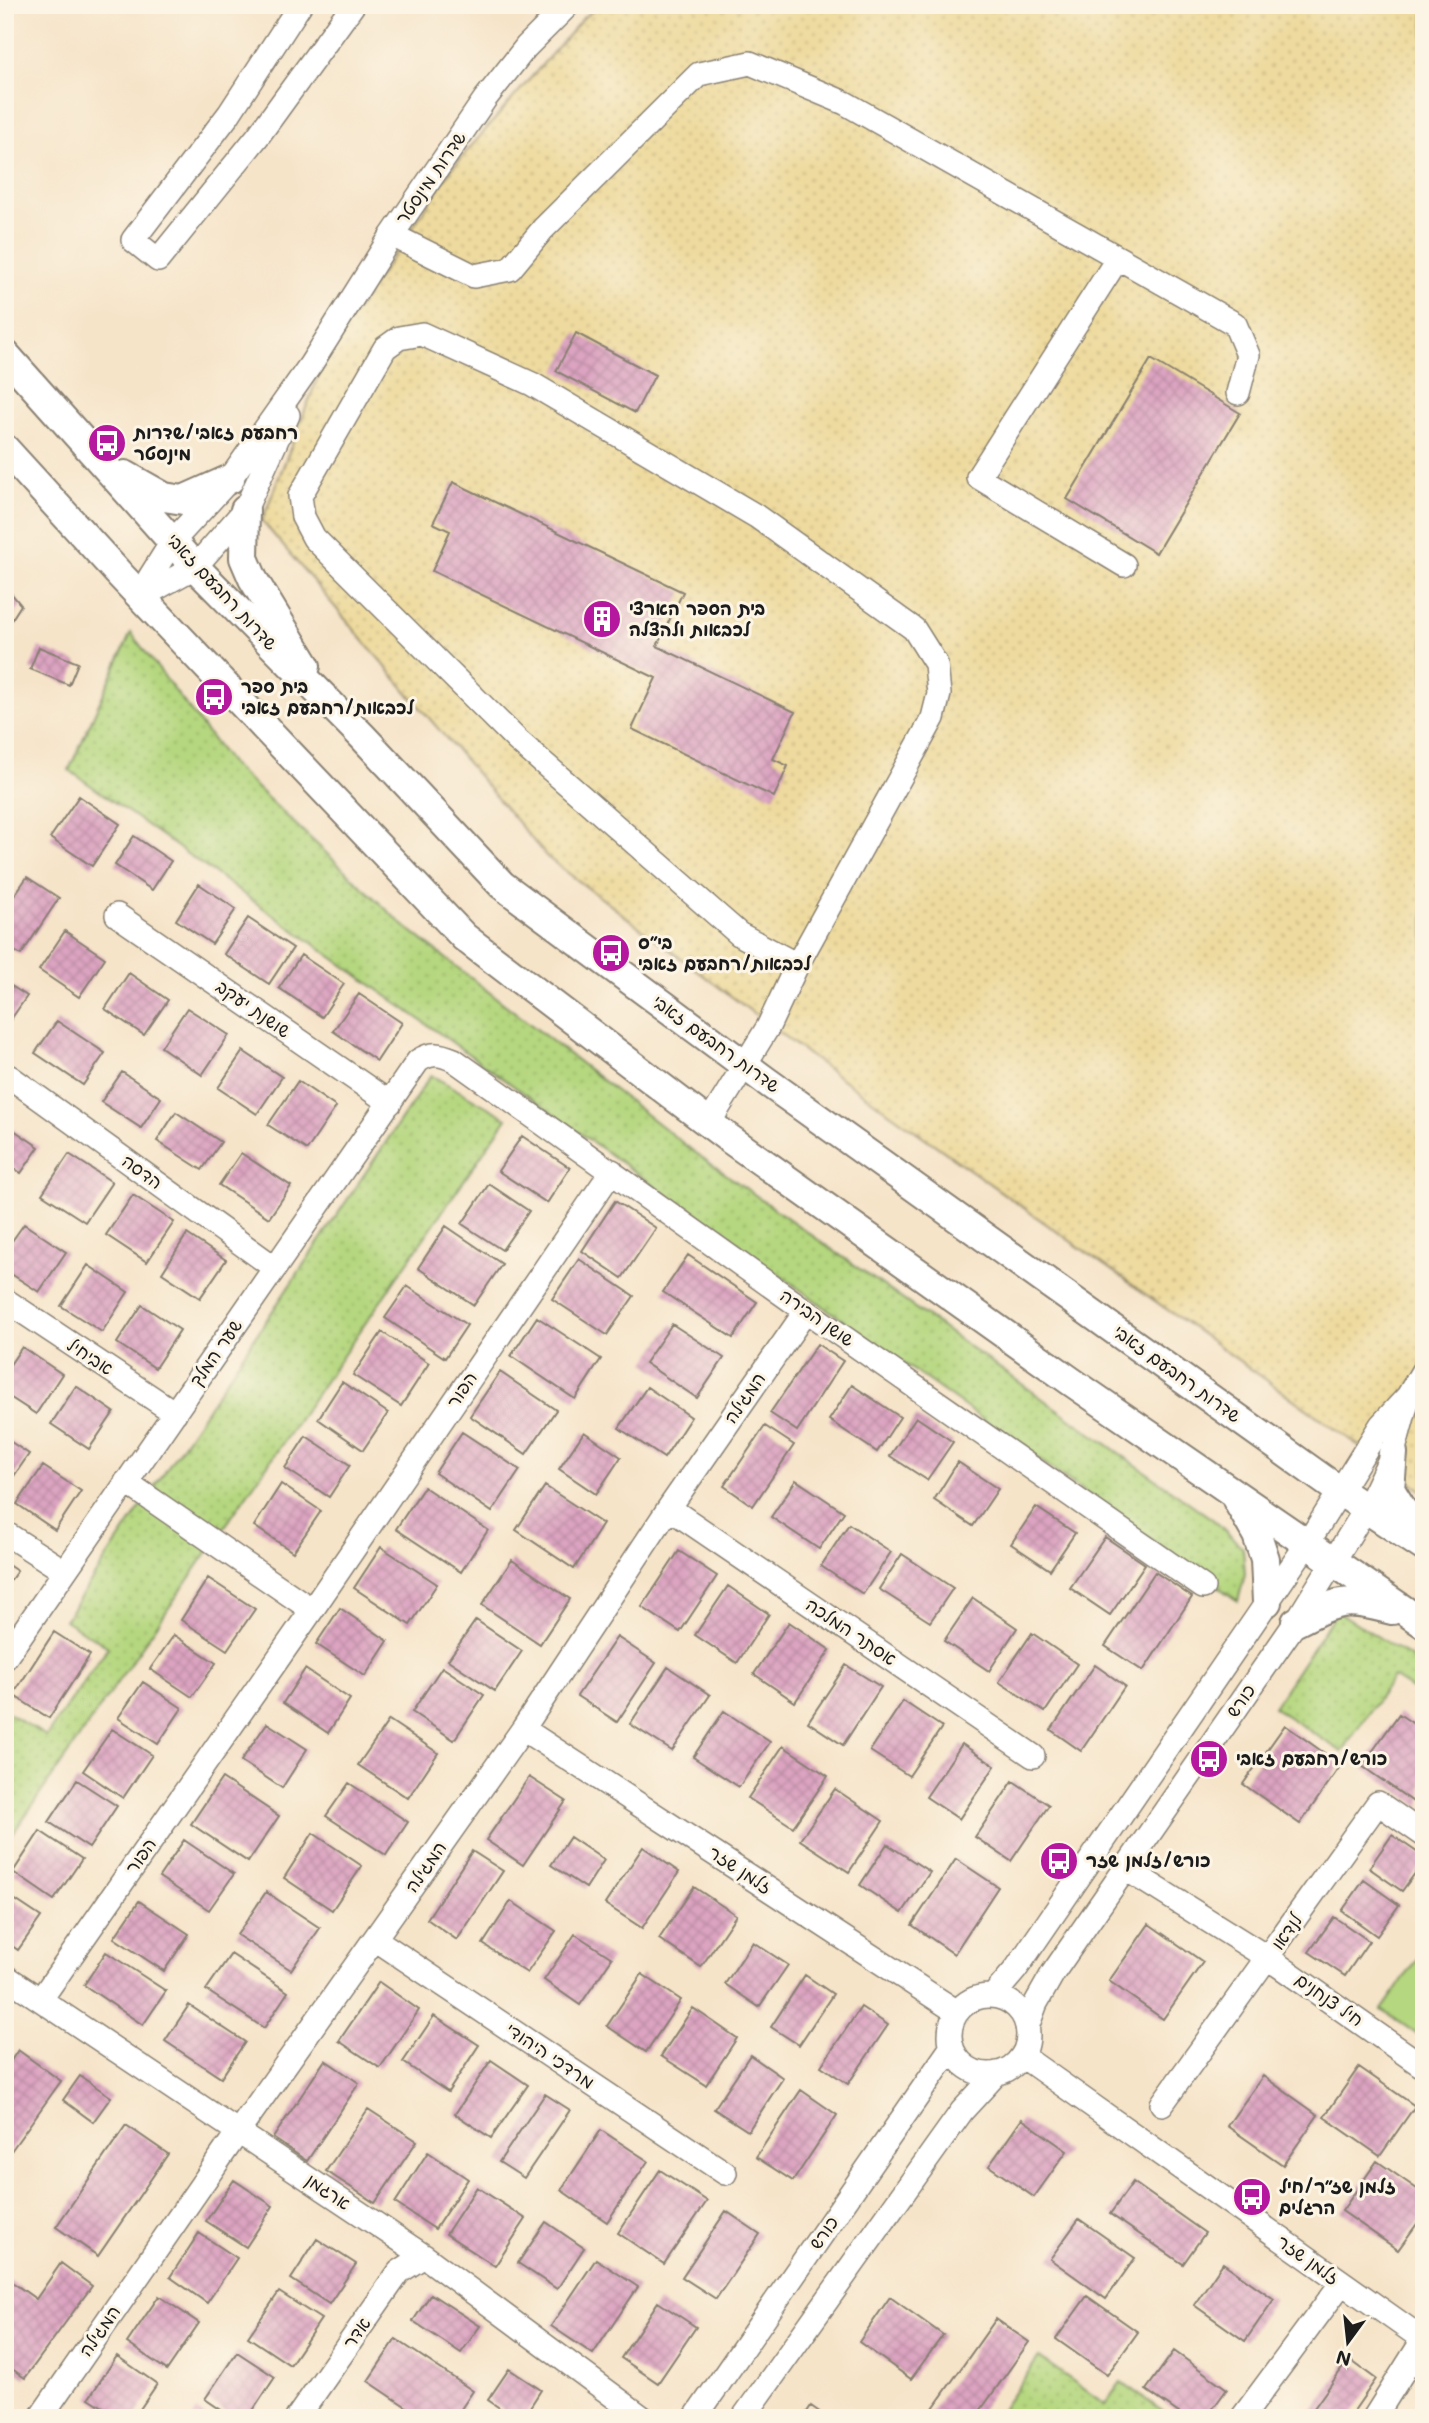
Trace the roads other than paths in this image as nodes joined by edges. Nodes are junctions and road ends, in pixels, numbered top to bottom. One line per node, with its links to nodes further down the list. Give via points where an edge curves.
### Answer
1 (300, 5): 2 (street, via 229,114 133,240 158,260 258,136)
2 (353, 5)
3 (568, 5): 4 (street, שדרות מינסטר, via 526,47 485,99)
4 (392, 235): 5 (street, via 474,276 510,269 543,229 699,74 750,63 845,103); 7 (street, שדרות מינסטר)
5 (1118, 258): 8 (street, via 1235,324 1248,355); 14 (street, via 978,477)
6 (5, 354): 10 (main road, שדרות רחבעם זאבי)
7 (311, 364): 11 (street, שדרות מינסטר); 12 (street, שדרות מינסטר)
8 (1238, 393)
9 (5, 449): 16 (main road)
10 (105, 464): 11 (main road, via 164,497 183,500); 13 (main road, שדרות רחבעם זאבי)
11 (230, 479): 13 (street, שדרות מינסטר)
12 (244, 510): 15 (street, שדרות מינסטר); 17 (main road, via 244,558 253,579)
13 (172, 542): 15 (main road, שדרות רחבעם זאבי); 16 (street, שדרות מינסטר)
14 (1125, 565)
15 (195, 567): 16 (street, שדרות מינסטר); 17 (main road, שדרות רחבעם זאבי)
16 (141, 597): 24 (main road, via 464,937)
17 (330, 707): 21 (main road, שדרות רחבעם זאבי, via 502,885)
18 (117, 915): 23 (street, שושנת יעקב)
19 (797, 965): 19 (street, via 933,718 939,694 936,664 914,629 756,516 532,384 422,334 399,338 386,348 300,496 303,517 314,538 517,740 739,934); 21 (street)
20 (432, 1054): 23 (street, שער המלך, via 418,1061); 25 (street, שושן הבירה, via 454,1060)
21 (744, 1065): 24 (street); 35 (main road, שדרות רחבעם זאבי)
22 (9, 1077): 26 (street, הדסה)
23 (390, 1103): 26 (street, שער המלך)
24 (709, 1123): 34 (main road)
25 (612, 1171): 28 (street, שושן הבירה); 45 (street, הפור)
26 (275, 1268): 31 (street, שער המלך)
27 (5, 1300): 31 (street, אביחיל)
28 (806, 1311): 37 (street, המגילה); 43 (street, שושן הבירה)
29 (1424, 1368): 30 (street, כורש)
30 (1408, 1396): 32 (street, כורש); 35 (street, כורש, via 1381,1425)
31 (175, 1413): 33 (street, שער המלך)
32 (1393, 1453): 36 (street, כורש); 40 (main road, via 1390,1489)
33 (127, 1482): 42 (street, שער המלך); 45 (street)
34 (1232, 1492): 39 (main road); 44 (main road, via 1265,1559)
35 (1341, 1492): 36 (main road, שדרות רחבעם זאבי); 39 (street, כורש)
36 (1367, 1507): 40 (main road, שדרות רחבעם זאבי); 41 (street, כורש)
37 (669, 1508): 49 (street, המגילה); 50 (street, אסתר המלכה)
38 (5, 1533): 42 (street)
39 (1307, 1544): 41 (main road); 44 (street, כורש)
40 (1424, 1545)
41 (1333, 1562): 46 (main road); 47 (street, כורש)
42 (64, 1571): 48 (street, שער המלך)
43 (1203, 1587)
44 (1266, 1602): 56 (street, כורש, via 1016,1969)
45 (312, 1610): 57 (street, הפור)
46 (1417, 1619): 47 (main road, via 1356,1600 1333,1604)
47 (1296, 1622): 52 (street, כורש)
48 (5, 1658)
49 (523, 1729): 53 (street, המגילה); 58 (street, זלמן שזר)
50 (1033, 1756)
51 (1424, 1835): 54 (street, לנדאו, via 1378,1803)
52 (1126, 1869): 54 (street, חיל צנחנים); 59 (street, כורש, via 1054,1973)
53 (375, 1939): 65 (street, המגילה); 66 (street, מרדכי היהודי)
54 (1268, 1958): 62 (street, חיל צנחנים); 64 (street, לנדאו)
55 (5, 1976): 57 (street, ארגמן)
56 (993, 1996): 58 (street, via 973,1999); 59 (street, via 1015,2006)
57 (41, 1999): 65 (street, ארגמן)
58 (957, 2012): 60 (street, via 950,2029)
59 (1027, 2027): 61 (street)
60 (951, 2048): 63 (street, via 965,2066); 73 (street, כורש)
61 (1022, 2056): 63 (street); 68 (street, זלמן שזר)
62 (1424, 2067)
63 (997, 2073): 74 (street, via 962,2111)
64 (1162, 2104)
65 (238, 2132): 67 (street, ארגמן); 70 (street, המגילה)
66 (725, 2173)
67 (424, 2256): 71 (street, אדר, via 399,2272); 72 (street, ארגמן)
68 (1341, 2284): 69 (street, זלמן שזר); 75 (street)
69 (1423, 2340): 76 (street)
70 (40, 2418)
71 (297, 2418)
72 (643, 2418)
73 (695, 2418)
74 (743, 2418)
75 (1242, 2418)
76 (1374, 2418)

